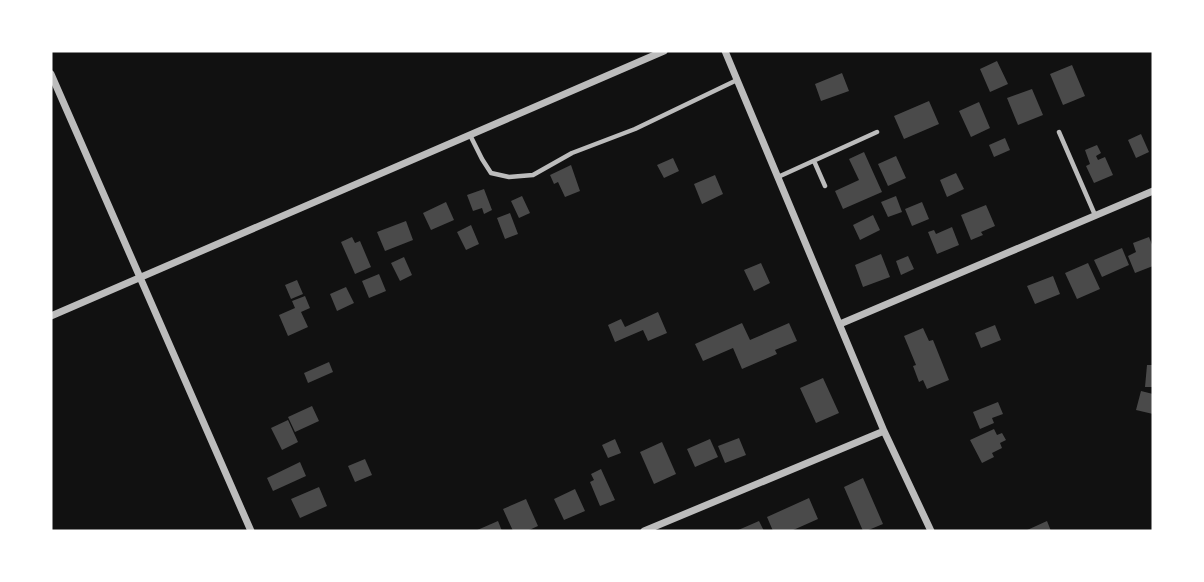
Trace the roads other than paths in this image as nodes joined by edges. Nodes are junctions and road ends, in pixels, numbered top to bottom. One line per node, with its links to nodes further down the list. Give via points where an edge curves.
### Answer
1 (664, 51): 7 (street)
2 (725, 51): 4 (street)
3 (51, 74): 13 (street)
4 (738, 80): 7 (lane, via 572,153 533,175 491,173); 9 (street)
5 (877, 132): 8 (lane)
6 (1059, 132): 12 (lane)
7 (471, 135): 13 (street)
8 (814, 161): 9 (lane); 10 (lane)
9 (778, 177): 15 (street)
10 (825, 186)
11 (1153, 191): 12 (street)
12 (1095, 216): 15 (street)
13 (141, 279): 14 (street); 17 (street)
14 (51, 316)
15 (840, 324): 16 (street)
16 (884, 431): 18 (street); 19 (street)
17 (251, 531)
18 (643, 531)
19 (931, 531)

